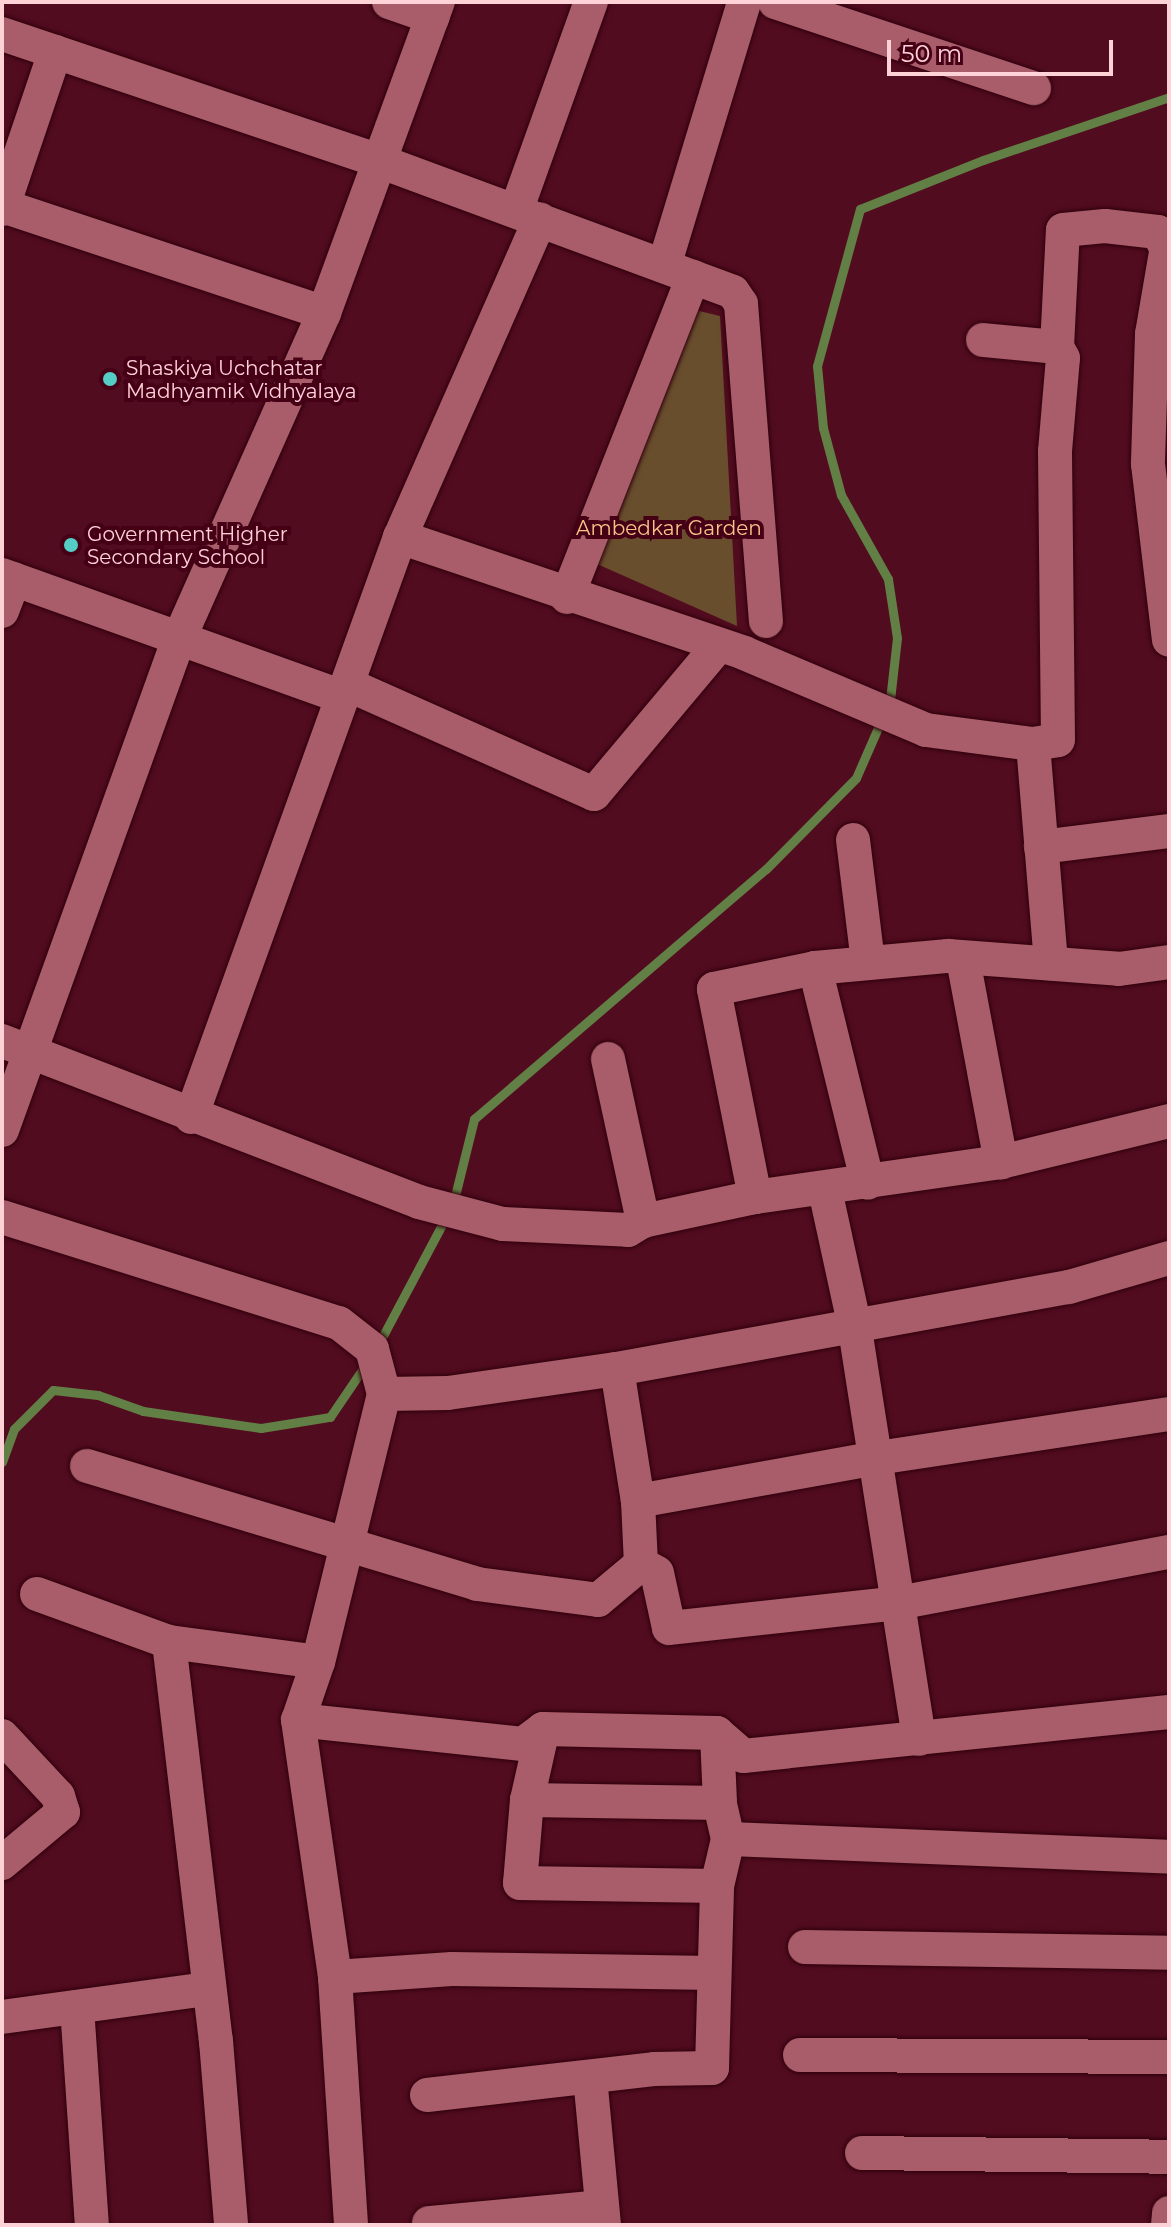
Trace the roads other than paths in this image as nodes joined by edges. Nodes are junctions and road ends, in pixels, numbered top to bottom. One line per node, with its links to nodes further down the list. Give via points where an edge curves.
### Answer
1 (389, 2): 5 (street)
2 (591, 2): 11 (street)
3 (744, 2): 13 (street)
4 (775, 2): 8 (street)
5 (435, 10): 9 (street)
6 (2, 34): 7 (street)
7 (55, 52): 9 (street); 10 (street)
8 (1034, 88)
9 (379, 161): 11 (street); 14 (street)
10 (2, 208): 14 (street)
11 (528, 216): 13 (street); 17 (street)
12 (1168, 253): 16 (street, via 1158,232 1105,226 1063,230); 22 (street, via 1152,334 1148,464)
13 (678, 271): 19 (street); 21 (street, via 733,292 741,304)
14 (324, 313): 23 (street)
15 (983, 340): 16 (street)
16 (1057, 347): 26 (street, via 1063,358 1055,451 1058,740)
17 (400, 537): 19 (street); 25 (street)
18 (8, 577): 20 (street); 23 (street)
19 (567, 597): 24 (street)
20 (2, 611)
21 (766, 621)
22 (1169, 640)
23 (178, 641): 25 (street); 35 (street)
24 (718, 646): 25 (street, via 594,794); 26 (street, via 851,694 926,730)
25 (346, 691): 37 (street)
26 (1033, 744): 29 (street)
27 (1169, 831): 29 (street)
28 (853, 840): 32 (street)
29 (1041, 847): 33 (street)
30 (963, 959): 32 (street); 33 (street); 40 (street)
31 (1169, 962): 33 (street, via 1119,969)
32 (868, 963): 34 (street)
33 (1051, 963)
34 (815, 968): 41 (street); 43 (street, via 714,989)
35 (16, 1046): 37 (street); 39 (street)
36 (608, 1059): 45 (street)
37 (191, 1117): 45 (street, via 419,1202 503,1224 628,1230)
38 (1169, 1121): 40 (street)
39 (2, 1130)
40 (1001, 1162): 41 (street)
41 (868, 1183): 42 (street)
42 (825, 1190): 43 (street); 47 (street)
43 (755, 1197): 45 (street)
44 (2, 1217): 49 (street, via 339,1323 372,1349)
45 (643, 1221)
46 (1169, 1258): 47 (street, via 1069,1287)
47 (854, 1323): 48 (street); 51 (street)
48 (617, 1369): 49 (street, via 448,1393); 53 (street)
49 (384, 1394): 54 (street)
50 (1169, 1417): 51 (street)
51 (871, 1459): 53 (street); 58 (street)
52 (87, 1466): 54 (street)
53 (638, 1501): 56 (street)
54 (344, 1544): 56 (street, via 477,1584 598,1600); 60 (street)
55 (1169, 1552): 58 (street)
56 (641, 1564): 58 (street, via 657,1573 669,1628)
57 (37, 1594): 59 (street)
58 (898, 1603): 66 (street)
59 (169, 1642): 60 (street); 77 (street)
60 (318, 1662): 62 (street)
61 (1169, 1712): 66 (street)
62 (298, 1720): 63 (street, via 523,1744); 76 (street)
63 (543, 1729): 64 (street); 67 (street)
64 (717, 1733): 66 (street, via 743,1756); 68 (street)
65 (2, 1736): 71 (street, via 58,1796 63,1812)
66 (919, 1739)
67 (527, 1800): 68 (street); 72 (street, via 520,1883)
68 (720, 1803): 69 (street)
69 (728, 1839): 70 (street); 72 (street)
70 (1169, 1857)
71 (2, 1863)
72 (717, 1886): 75 (street)
73 (805, 1947): 74 (street)
74 (1169, 1953)
75 (714, 1973): 76 (street, via 452,1969); 82 (street, via 712,2068)
76 (335, 1977): 91 (street)
77 (206, 1989): 78 (street); 90 (street, via 216,2041)
78 (77, 2007): 79 (street); 89 (street)
79 (2, 2017)
80 (800, 2055): 81 (street)
81 (1169, 2057)
82 (590, 2077): 83 (street); 86 (street)
83 (427, 2095)
84 (862, 2153): 85 (street)
85 (1169, 2157)
86 (602, 2216): 88 (street)
87 (1169, 2217): 92 (street)
88 (429, 2223)
89 (92, 2225)
90 (231, 2225)
91 (351, 2225)
92 (1168, 2225)

